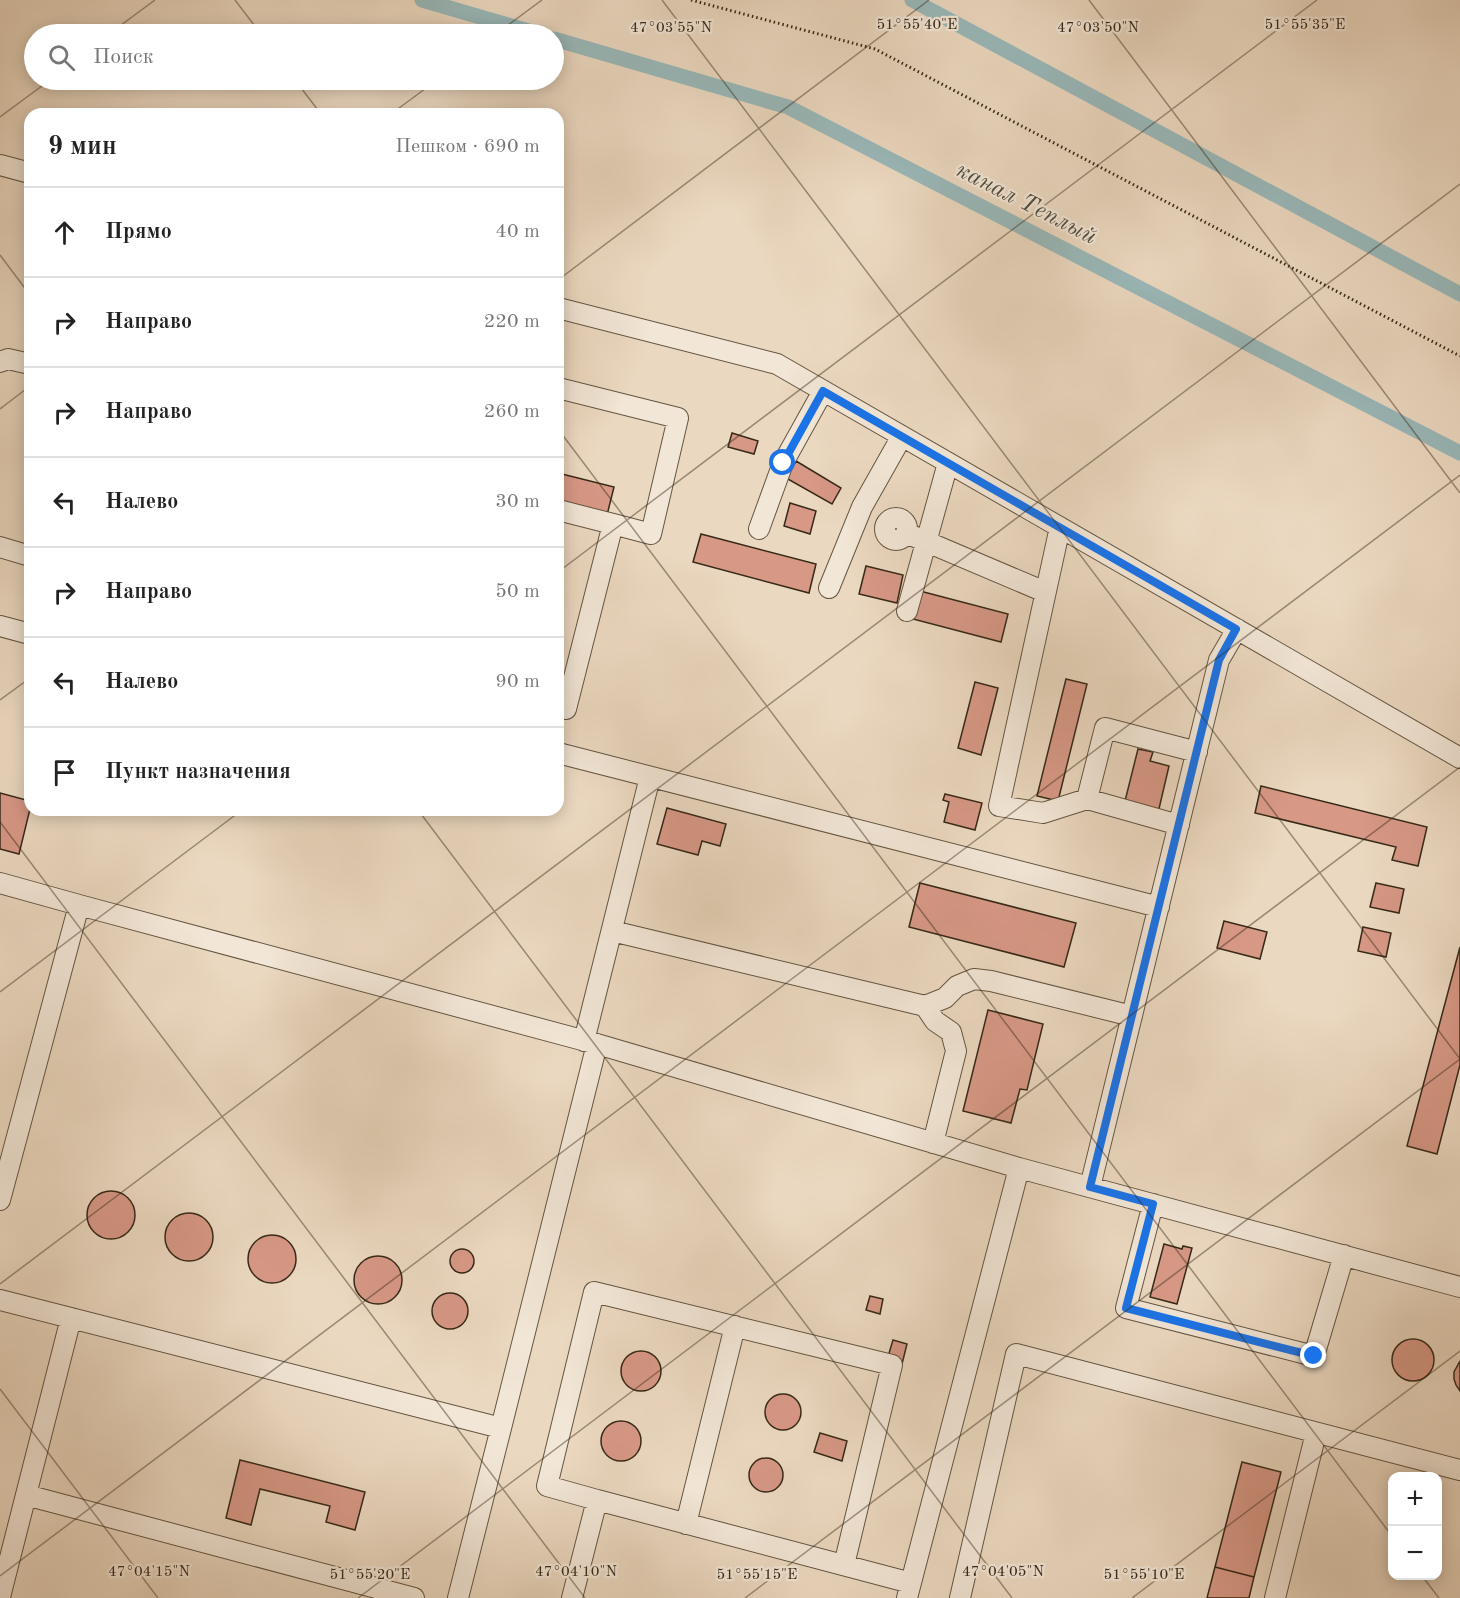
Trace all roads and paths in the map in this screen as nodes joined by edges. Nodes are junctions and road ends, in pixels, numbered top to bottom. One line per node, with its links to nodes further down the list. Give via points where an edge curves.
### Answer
1 (691, 0): 5 (path, via 875,48)
2 (0, 165): 3 (lane)
3 (24, 171)
4 (564, 310): 9 (lane, via 777,364)
5 (1460, 356)
6 (0, 363): 7 (lane, via 8,359)
7 (24, 363)
8 (564, 390): 13 (lane, via 678,418 651,534)
9 (823, 391): 10 (lane); 15 (lane, via 783,463)
10 (902, 436): 11 (lane); 20 (lane, via 862,507)
11 (948, 463): 14 (lane); 17 (lane)
12 (564, 512): 13 (lane)
13 (613, 524): 26 (lane)
14 (1060, 527): 21 (lane); 24 (lane)
15 (759, 529)
16 (906, 533): 17 (lane)
17 (926, 542): 21 (lane); 22 (lane)
18 (0, 547): 19 (lane)
19 (24, 554)
20 (829, 588)
21 (1045, 592): 31 (lane, via 999,806 1043,813)
22 (907, 611)
23 (0, 626): 25 (lane)
24 (1236, 629): 27 (lane, via 1219,660); 29 (lane)
25 (24, 632)
26 (564, 708)
27 (1197, 752): 31 (lane, via 1105,728); 32 (lane)
28 (564, 755): 30 (lane)
29 (1460, 758)
30 (650, 777): 35 (lane); 36 (lane)
31 (1087, 799): 32 (lane)
32 (1179, 825): 35 (lane)
33 (0, 883): 34 (lane)
34 (79, 905): 39 (lane); 43 (lane)
35 (1159, 907): 38 (lane)
36 (612, 930): 37 (lane); 39 (lane)
37 (925, 1006): 38 (lane, via 974,979); 40 (lane, via 935,1021 951,1032 956,1051)
38 (1132, 1016): 42 (lane)
39 (590, 1043): 40 (lane); 50 (lane)
40 (933, 1143): 41 (lane)
41 (1019, 1168): 42 (lane); 57 (lane)
42 (1090, 1187): 44 (lane)
43 (0, 1200)
44 (1153, 1204): 45 (lane); 45 (lane, via 1126,1308 1314,1356)
45 (1344, 1255): 46 (lane)
46 (1460, 1287)
47 (0, 1300): 48 (lane)
48 (71, 1318): 50 (lane); 53 (lane)
49 (735, 1326): 54 (lane, via 594,1292 547,1486); 55 (lane); 56 (lane, via 892,1365)
50 (501, 1428): 60 (lane)
51 (1316, 1433): 52 (lane); 62 (lane, via 1016,1354); 63 (lane)
52 (1460, 1470)
53 (26, 1495): 58 (lane); 59 (lane)
54 (597, 1500): 55 (lane); 61 (lane)
55 (686, 1524): 56 (lane)
56 (844, 1565): 57 (lane)
57 (909, 1590)
58 (0, 1597)
59 (411, 1598)
60 (458, 1598)
61 (572, 1598)
62 (960, 1598)
63 (1275, 1598)

